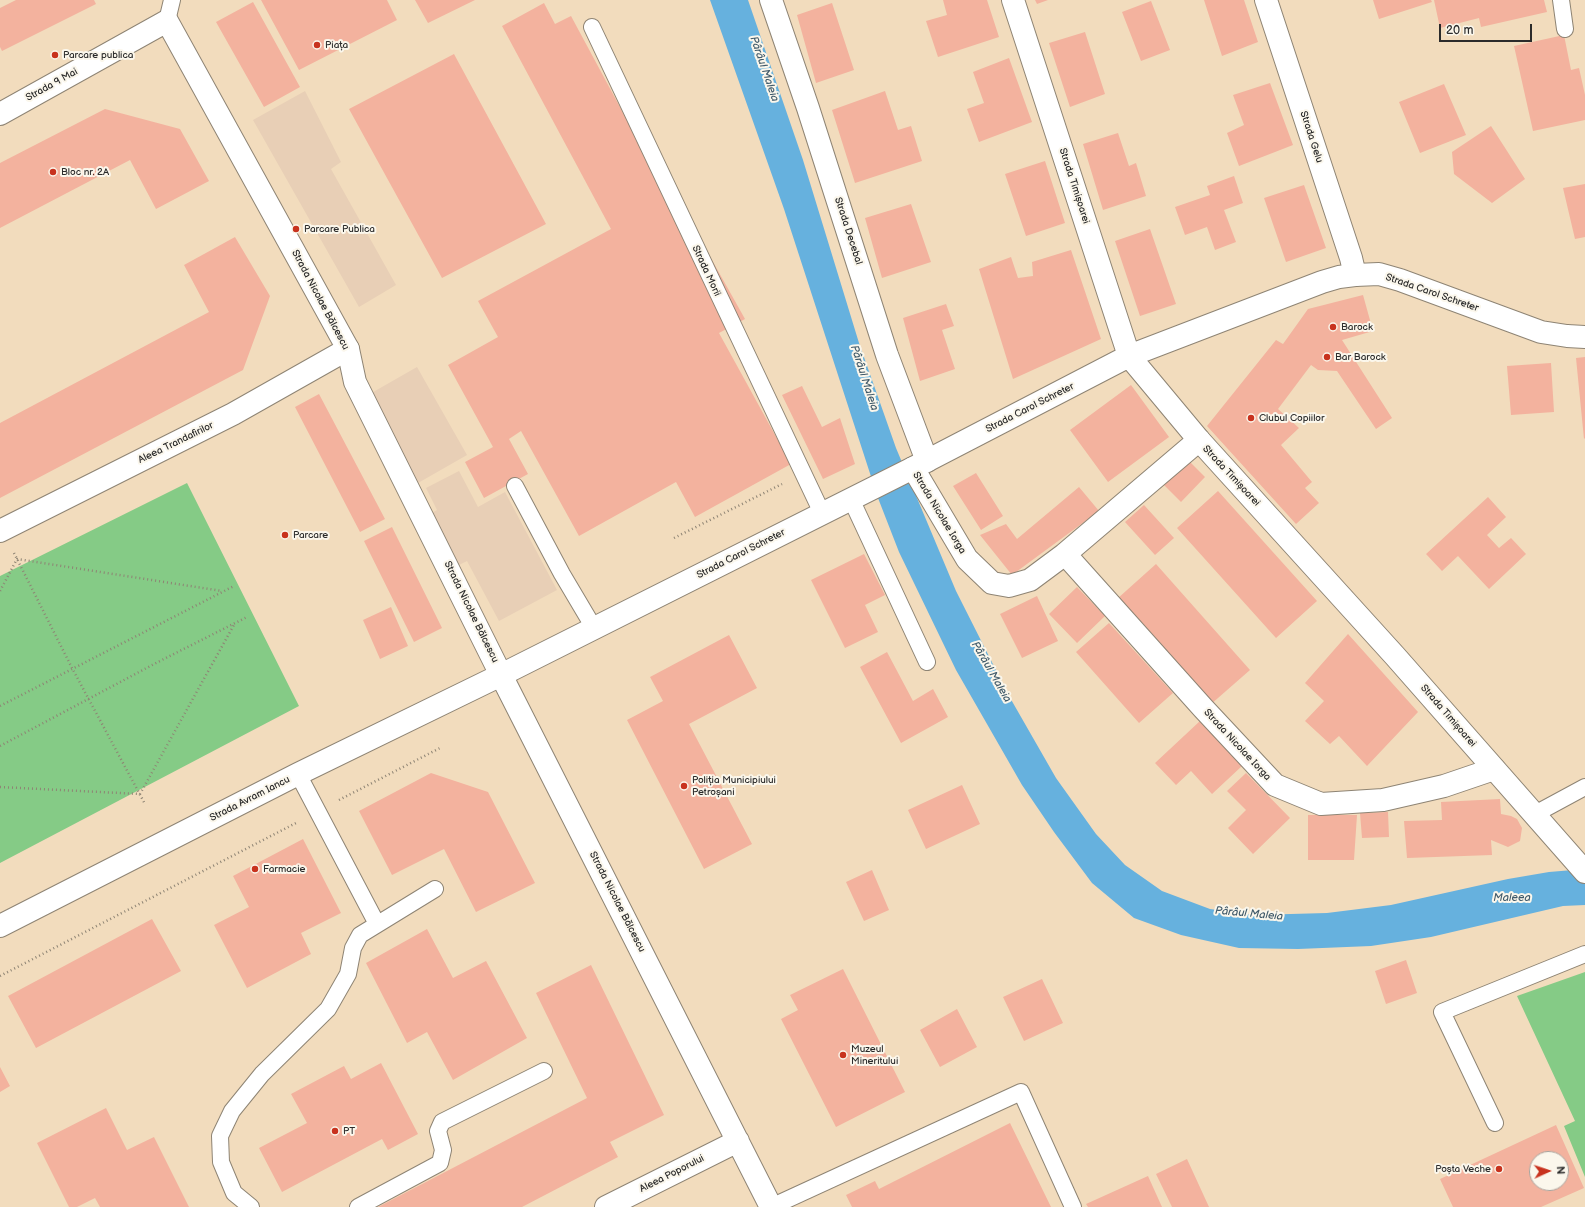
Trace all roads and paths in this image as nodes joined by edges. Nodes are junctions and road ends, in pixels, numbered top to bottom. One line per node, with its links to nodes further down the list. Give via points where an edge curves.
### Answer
1 (172, 0): 6 (lane)
2 (771, 0): 15 (street, Strada Decebal, via 808,108)
3 (1013, 0): 13 (street, Strada Timișoarei)
4 (1266, 0): 10 (street, Strada Gelu)
5 (1561, 0): 8 (lane)
6 (167, 21): 9 (street, Strada 9 Mai); 12 (street, Strada Nicolae Bălcescu)
7 (592, 27): 16 (lane, Strada Morii)
8 (1565, 29)
9 (0, 114)
10 (1355, 275): 11 (street, Strada Carol Schreter, via 1379,274 1541,332); 13 (street, Strada Carol Schreter, via 1322,282)
11 (1585, 337)
12 (348, 348): 20 (street, Aleea Trandafirilor, via 233,414); 32 (street, Strada Nicolae Bălcescu, via 355,382)
13 (1129, 356): 14 (street, Strada Timișoarei); 15 (street, Strada Carol Schreter)
14 (1199, 440): 22 (street, Strada Nicolae Iorga); 37 (street, Strada Timișoarei, via 1396,656)
15 (920, 465): 18 (street, Strada Carol Schreter); 22 (street, Strada Nicolae Iorga, via 967,560 992,583 1009,586 1030,580)
16 (803, 472): 19 (lane, Strada Morii); 21 (path)
17 (515, 486): 29 (lane)
18 (851, 499): 19 (street, Strada Carol Schreter); 30 (lane)
19 (822, 513): 29 (street, Strada Carol Schreter)
20 (1, 530): 23 (path)
21 (674, 538)
22 (1065, 554): 37 (street, Strada Nicolae Iorga, via 1275,785 1321,804 1383,800 1444,786)
23 (16, 559): 25 (path); 26 (path); 31 (path)
24 (234, 586): 26 (path)
25 (0, 591)
26 (223, 592): 31 (path)
27 (247, 617): 28 (path)
28 (235, 623): 33 (path); 41 (path)
29 (594, 628): 32 (street, Strada Carol Schreter)
30 (927, 662)
31 (72, 668): 33 (path); 34 (path)
32 (502, 675): 38 (street, Strada Avram Iancu); 53 (street, Strada Nicolae Bălcescu)
33 (89, 699): 35 (path); 41 (path)
34 (0, 706)
35 (0, 746)
36 (440, 748): 43 (path)
37 (1494, 770): 44 (street, Strada Timișoarei)
38 (298, 774): 43 (lane); 48 (street, Strada Avram Iancu)
39 (0, 787): 41 (path)
40 (1585, 787): 44 (lane)
41 (140, 794): 42 (path)
42 (146, 804)
43 (317, 811): 47 (lane); 50 (path)
44 (1535, 814): 45 (street, Strada Timișoarei)
45 (1585, 872)
46 (436, 889): 47 (lane)
47 (377, 924): 55 (lane, via 360,935 352,948 348,974 328,1009 262,1074 232,1111 220,1136 221,1162 234,1193)
48 (0, 926)
49 (1585, 954): 52 (lane, via 1442,1012)
50 (0, 976)
51 (544, 1072): 56 (lane, via 442,1122 438,1131 443,1150 440,1163)
52 (1495, 1123)
53 (738, 1140): 54 (street, Aleea Poporului); 58 (street, Strada Nicolae Bălcescu)
54 (632, 1201): 57 (street, Aleea Poporului)
55 (251, 1207)
56 (358, 1207)
57 (606, 1207)
58 (771, 1207): 59 (lane, via 1021,1092)
59 (1073, 1207)

